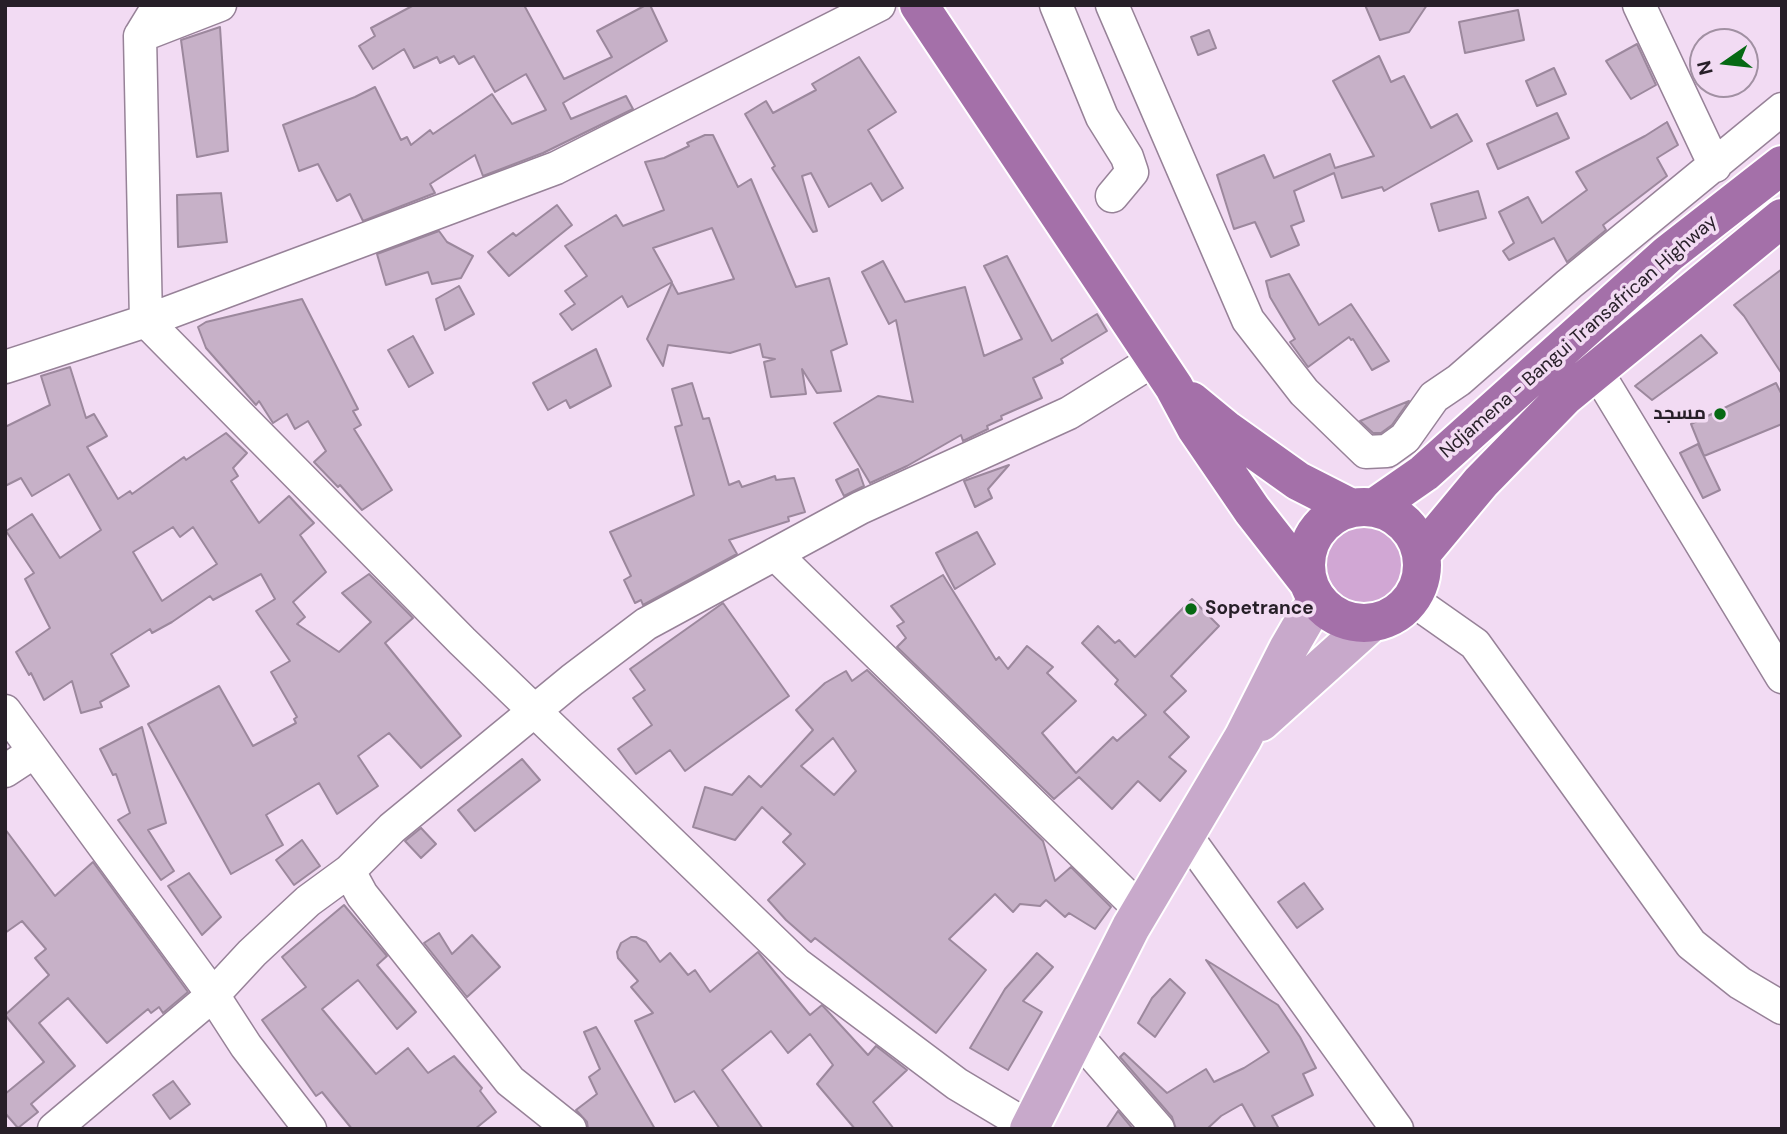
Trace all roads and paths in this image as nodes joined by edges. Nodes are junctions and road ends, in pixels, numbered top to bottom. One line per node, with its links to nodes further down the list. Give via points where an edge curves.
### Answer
1 (159, 5): 8 (street)
2 (220, 5): 8 (street)
3 (878, 5): 14 (street, via 556,168)
4 (919, 5): 17 (highway)
5 (1056, 5): 12 (street, via 1102,117 1132,172)
6 (1112, 5): 11 (street, via 1248,320 1304,392 1366,452 1387,451 1405,438 1434,397)
7 (1639, 5): 11 (street)
8 (141, 37): 14 (street)
9 (1782, 109): 11 (street)
10 (1782, 165): 18 (highway, Ndjamena - Bangui Transafrican Highway, via 1668,254 1424,473)
11 (1715, 166)
12 (1112, 195)
13 (1782, 218): 16 (highway, Ndjamena - Bangui Transafrican Highway)
14 (146, 321): 15 (street); 25 (street)
15 (5, 367)
16 (1596, 370): 20 (highway, Ndjamena - Bangui Transafrican Highway, via 1564,396 1481,481); 24 (street)
17 (1164, 373): 18 (highway, via 1225,429 1298,481); 19 (street, via 872,502); 21 (highway, via 1252,510)
18 (1363, 507): 20 (highway, via 1392,513 1415,537); 21 (highway, via 1333,515 1319,528 1309,545 1306,564)
19 (775, 554): 25 (street, via 646,625); 32 (street)
20 (1421, 554): 22 (highway, via 1419,585)
21 (1313, 591): 23 (highway, via 1341,618); 27 (main road)
22 (1411, 599): 23 (highway, via 1387,619); 34 (street, via 1475,644 1691,944 1740,983)
23 (1371, 623): 27 (main road)
24 (1782, 677)
25 (534, 710): 31 (street, via 392,828); 36 (street, via 797,964 957,1084)
26 (5, 711): 28 (street)
27 (1243, 738): 30 (main road)
28 (34, 752): 29 (street); 33 (street)
29 (5, 771)
30 (1185, 834): 32 (main road); 41 (street)
31 (349, 871): 33 (street, via 308,901); 39 (street, via 362,895 510,1081)
32 (1141, 910): 35 (main road)
33 (213, 995): 37 (street); 38 (street)
34 (1782, 1008)
35 (1076, 1035): 36 (main road); 40 (street)
36 (1029, 1128)
37 (54, 1129)
38 (310, 1129)
39 (570, 1129)
40 (1158, 1129)
41 (1397, 1129)

